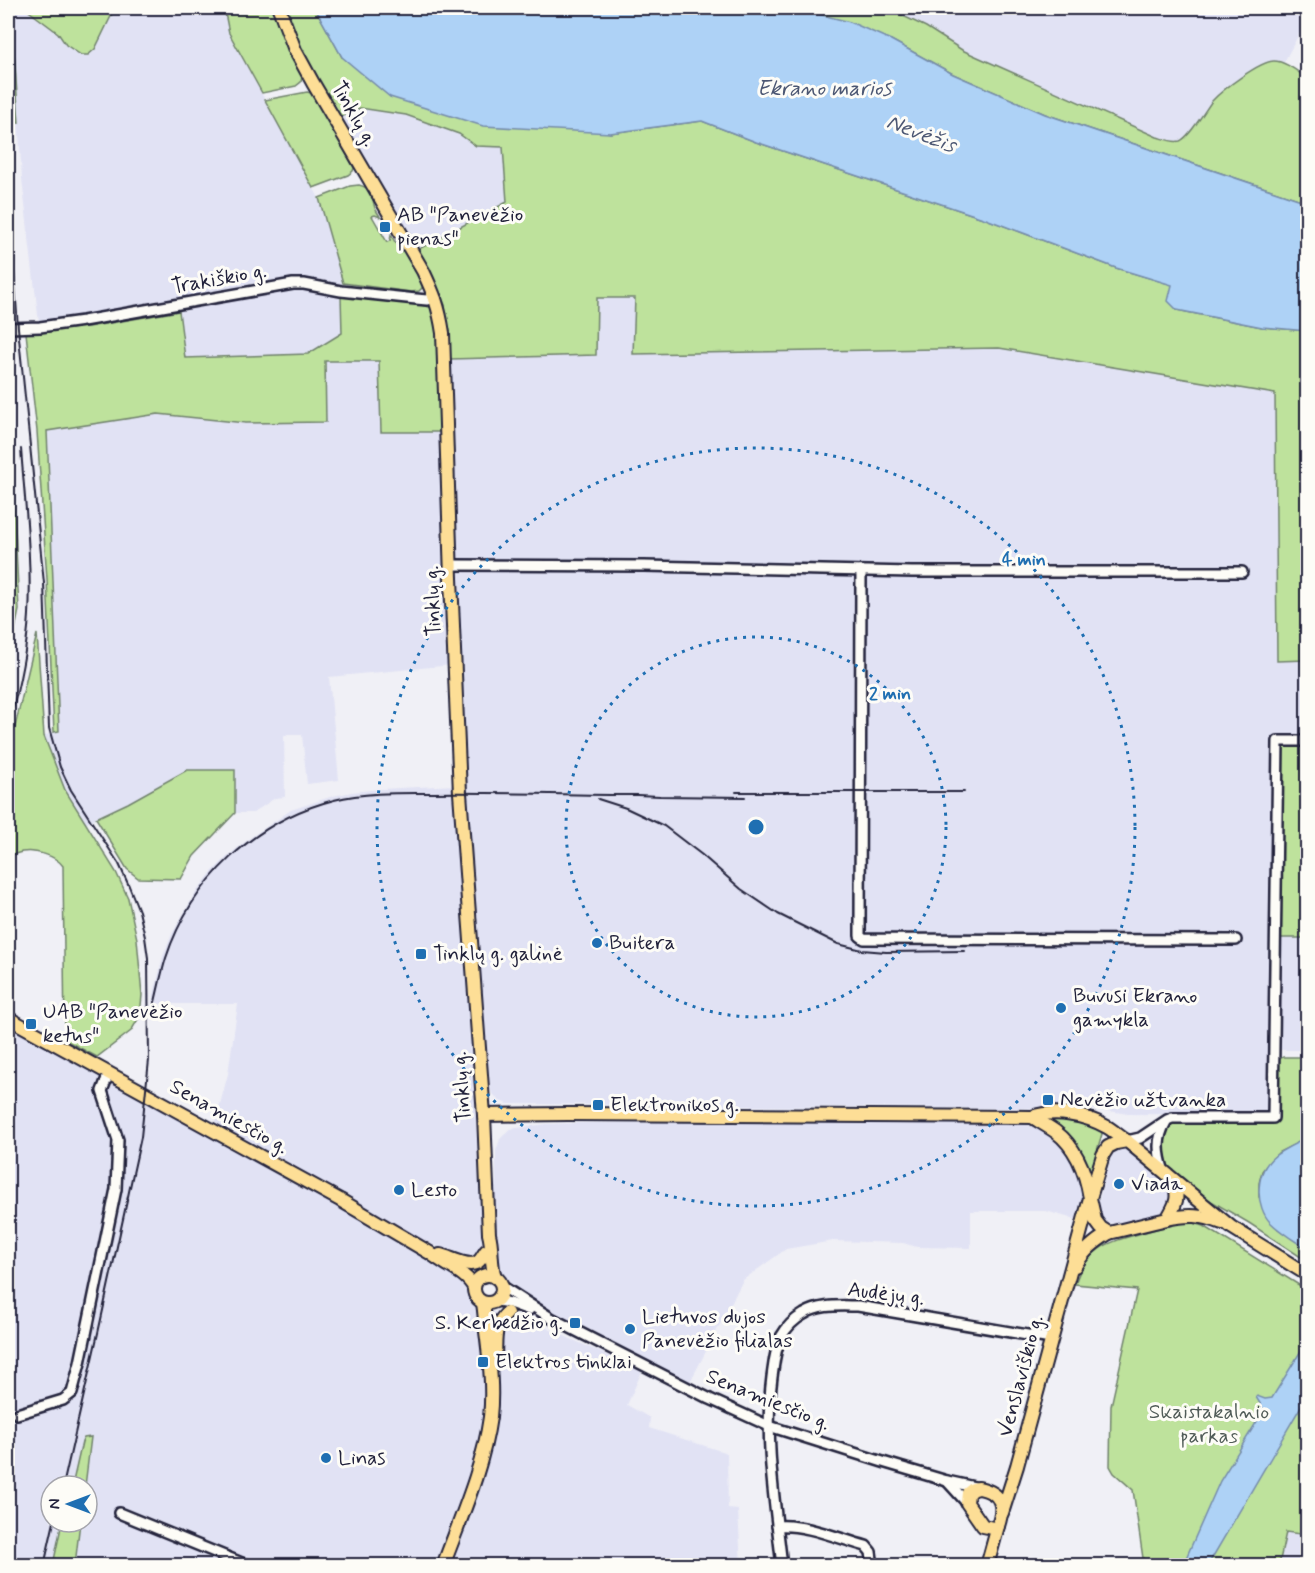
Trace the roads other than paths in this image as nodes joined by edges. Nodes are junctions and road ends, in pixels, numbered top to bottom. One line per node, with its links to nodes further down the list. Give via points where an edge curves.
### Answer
1 (279, 8): 2 (main road, Tinklų g., via 295,50)
2 (436, 298): 3 (street, Trakiškio g., via 293,284 83,321); 4 (main road, Tinklų g., via 443,333)
3 (8, 328)
4 (450, 565): 5 (street); 11 (main road, Tinklų g., via 460,793)
5 (861, 571): 6 (street); 8 (street, via 860,936)
6 (1242, 572)
7 (1308, 741): 13 (street, via 1278,741 1273,1118)
8 (1236, 940)
9 (8, 1018): 10 (main road, Senamiesčio g.)
10 (109, 1073): 22 (main road, Senamiesčio g.); 32 (street, via 102,1090 118,1140 116,1190 72,1394)
11 (484, 1115): 12 (main road); 19 (main road, Tinklų g.)
12 (1032, 1117): 14 (main road, via 1073,1116 1107,1127); 16 (main road, via 1057,1133 1073,1150)
13 (1167, 1120): 14 (street, via 1140,1138); 15 (street, via 1158,1140 1158,1156)
14 (1126, 1141): 15 (main road); 16 (main road, via 1108,1147)
15 (1169, 1177): 17 (main road, via 1177,1196); 18 (main road)
16 (1090, 1198): 20 (main road, via 1095,1220); 23 (main road, Venslaviškio g.)
17 (1167, 1219): 18 (main road, via 1196,1215); 20 (main road)
18 (1231, 1227): 24 (main road)
19 (489, 1233): 21 (main road, Tinklų g.); 25 (main road, Tinklų g.)
20 (1110, 1233): 23 (main road, Venslaviškio g., via 1086,1250)
21 (486, 1251): 22 (main road, Senamiesčio g., via 479,1261 469,1264); 25 (main road, Tinklų g.)
22 (435, 1254): 25 (main road, Senamiesčio g.); 26 (main road, Senamiesčio g., via 472,1282)
23 (1069, 1275): 30 (main road, Venslaviškio g.)
24 (1308, 1275)
25 (491, 1279): 26 (main road, via 476,1282); 27 (main road, via 502,1295); 29 (street, Senamiesčio g.)
26 (474, 1288): 27 (main road, Senamiesčio g., via 476,1297)
27 (491, 1302): 29 (street, Senamiesčio g., via 510,1303); 31 (main road, via 486,1316)
28 (507, 1313): 29 (street, Senamiesčio g.); 31 (main road, via 496,1330 495,1369)
29 (546, 1317): 33 (street, Senamiesčio g.)
30 (1051, 1339): 33 (street, Audėjų g., via 858,1306 816,1308 792,1323 777,1346); 35 (main road, Venslaviškio g.)
31 (490, 1382): 46 (main road, via 484,1447)
32 (17, 1414)
33 (769, 1426): 34 (street, Senamiesčio g.); 41 (street, Audėjų g.)
34 (946, 1481): 36 (street, Senamiesčio g.); 38 (street, Senamiesčio g.)
35 (1010, 1487): 37 (main road); 40 (main road, Venslaviškio g.)
36 (979, 1488): 37 (main road); 38 (main road, via 968,1493)
37 (995, 1493): 40 (main road)
38 (967, 1503): 42 (main road)
39 (119, 1513): 45 (street)
40 (1002, 1513): 43 (main road)
41 (777, 1526): 47 (street, Audėjų g.); 48 (street, via 792,1525 866,1546)
42 (983, 1526): 43 (main road); 44 (main road)
43 (998, 1526): 44 (main road)
44 (992, 1545): 49 (main road)
45 (249, 1566)
46 (443, 1566)
47 (782, 1566)
48 (873, 1566)
49 (987, 1566)

